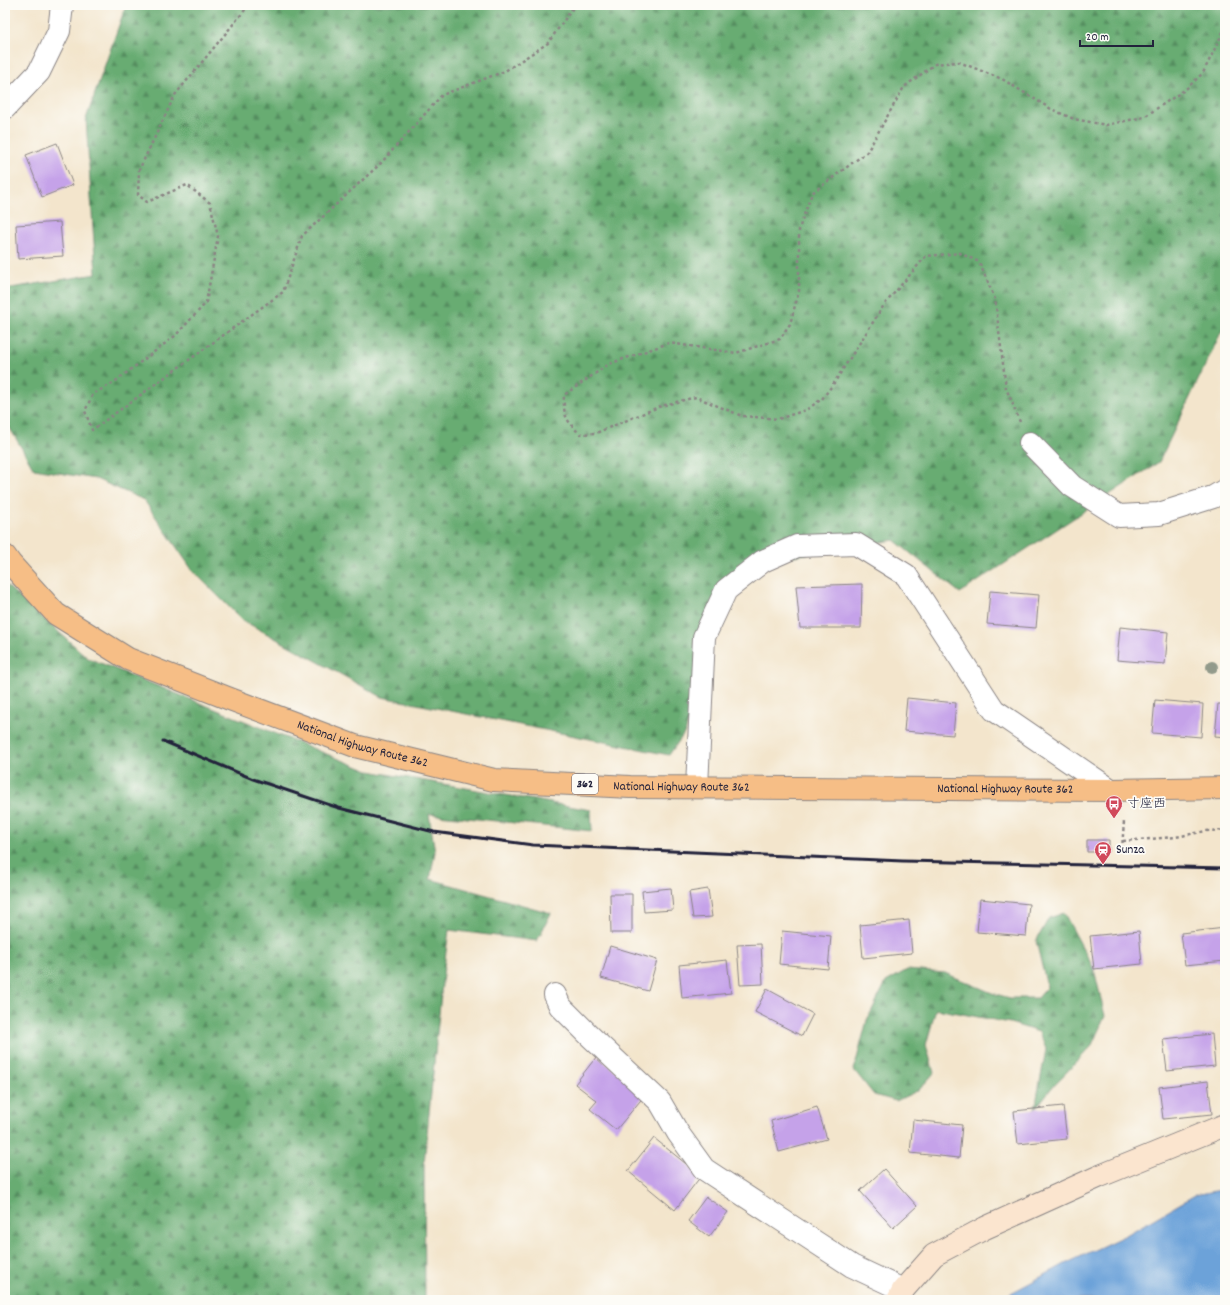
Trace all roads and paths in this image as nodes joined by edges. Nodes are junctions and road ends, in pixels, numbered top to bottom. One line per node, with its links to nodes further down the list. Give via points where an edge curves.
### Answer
1 (62, 5): 5 (street, via 59,31 39,72)
2 (249, 5): 3 (path, via 175,95 139,170 138,195 147,202 187,185 210,203 218,236 206,303 175,336 113,383 93,394 85,411 92,430 283,292 302,236 381,163 442,95 506,71 548,43)
3 (575, 5)
4 (1225, 28): 6 (path, via 1203,73 1186,89 1144,117 1106,124 1074,118 1051,109 1002,78 959,62 935,64 904,87 867,152 812,193 799,229 799,292 790,324 780,339 736,353 669,343 609,364 564,395 563,404 567,421 580,434 596,433 661,406 696,397 742,416 778,419 806,410 822,399 884,305 926,256 960,253 979,262 995,298 1006,388)
5 (5, 108)
6 (1030, 443): 7 (street, via 1072,486 1119,516 1159,514 1213,497)
7 (1225, 490)
8 (5, 556): 9 (highway, National Highway Route 362 / 362, via 56,614 128,659 355,746 494,780)
9 (698, 787): 11 (highway, National Highway Route 362 / 362); 11 (street, via 704,637 726,590 763,561 797,546 856,544 906,575 994,710)
10 (1225, 788): 11 (highway, National Highway Route 362 / 362)
11 (1111, 790)
12 (1124, 821): 14 (path)
13 (1225, 830): 14 (path)
14 (1123, 841): 15 (path)
15 (1122, 849)
16 (555, 995): 18 (street, via 560,1006 660,1102 704,1169)
17 (1225, 1125): 18 (street, via 1100,1176 985,1228 934,1255)
18 (901, 1295)

